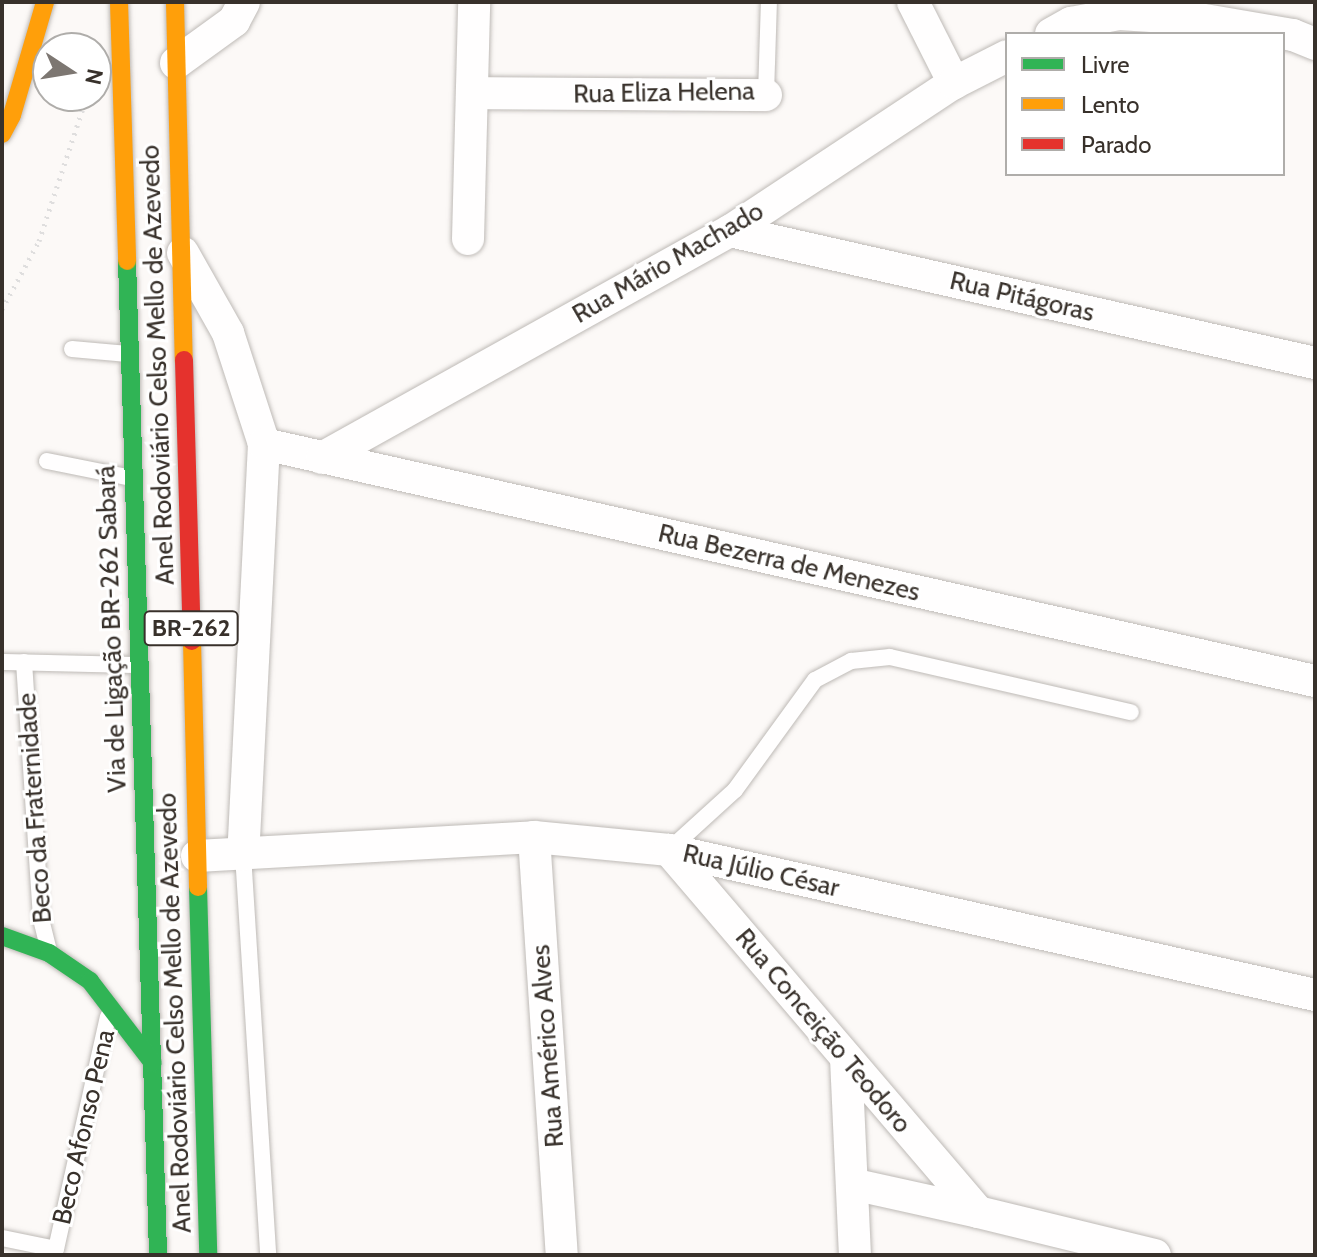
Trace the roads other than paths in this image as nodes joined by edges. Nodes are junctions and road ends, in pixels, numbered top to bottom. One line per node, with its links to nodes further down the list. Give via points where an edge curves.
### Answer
1 (45, 2): 17 (highway)
2 (119, 2): 22 (highway, Via de Ligação BR-262 Sabará / BR-262)
3 (175, 2): 13 (highway, Anel Rodoviário Celso Mello de Azevedo / BR-262)
4 (244, 2): 13 (street, via 234,21)
5 (474, 2): 15 (street)
6 (769, 2): 16 (lane, Rua Eliza Helena)
7 (913, 2): 14 (street)
8 (1055, 32): 9 (street, via 1071,23 1119,14 1199,19)
9 (1275, 32)
10 (1285, 34): 11 (street)
11 (1315, 44)
12 (1005, 57): 14 (street, Rua Mário Machado)
13 (176, 63): 20 (highway, Anel Rodoviário Celso Mello de Azevedo / BR-262)
14 (954, 83): 18 (street, Rua Mário Machado)
15 (472, 93): 16 (street, Rua Eliza Helena); 19 (street)
16 (766, 95)
17 (2, 134)
18 (730, 231): 23 (street, Rua Pitágoras); 25 (street, Rua Mário Machado)
19 (468, 239)
20 (181, 250): 24 (street, via 228,333); 36 (highway, Anel Rodoviário Celso Mello de Azevedo / BR-262)
21 (72, 349): 22 (lane)
22 (130, 355): 27 (highway, Via de Ligação BR-262 Sabará / BR-262)
23 (1315, 363)
24 (264, 444): 25 (street, Rua Bezerra de Menezes); 35 (street)
25 (322, 458): 31 (street, Rua Bezerra de Menezes)
26 (47, 461): 27 (lane)
27 (133, 479): 30 (highway, Via de Ligação BR-262 Sabará / BR-262)
28 (2, 662): 29 (lane)
29 (24, 662): 30 (lane); 38 (lane, Beco da Fraternidade, via 41,919)
30 (139, 665): 42 (highway, Via de Ligação BR-262 Sabará / BR-262)
31 (1315, 681)
32 (1131, 712): 34 (lane, via 890,657 851,661 815,680 735,790)
33 (534, 837): 34 (street, Rua Júlio César); 35 (street, Rua Júlio César); 49 (street, Rua Américo Alves)
34 (669, 850): 39 (street, Rua Júlio César); 41 (street, Rua Conceição Teodoro)
35 (243, 854): 36 (street, Rua Júlio César); 48 (lane)
36 (197, 856): 47 (highway, Anel Rodoviário Celso Mello de Azevedo / BR-262)
37 (2, 936): 38 (highway)
38 (49, 953): 40 (highway, via 90,981)
39 (1315, 995)
40 (111, 1004): 42 (highway); 45 (lane, Beco Afonso Pena, via 56,1249)
41 (846, 1058): 43 (street); 44 (street, Rua Conceição Teodoro)
42 (153, 1063): 46 (highway, Via de Ligação BR-262 Sabará / BR-262)
43 (852, 1184): 44 (street); 50 (street)
44 (978, 1212): 51 (street)
45 (2, 1238)
46 (158, 1255)
47 (208, 1255)
48 (268, 1255)
49 (562, 1255)
50 (855, 1255)
51 (1155, 1255)

